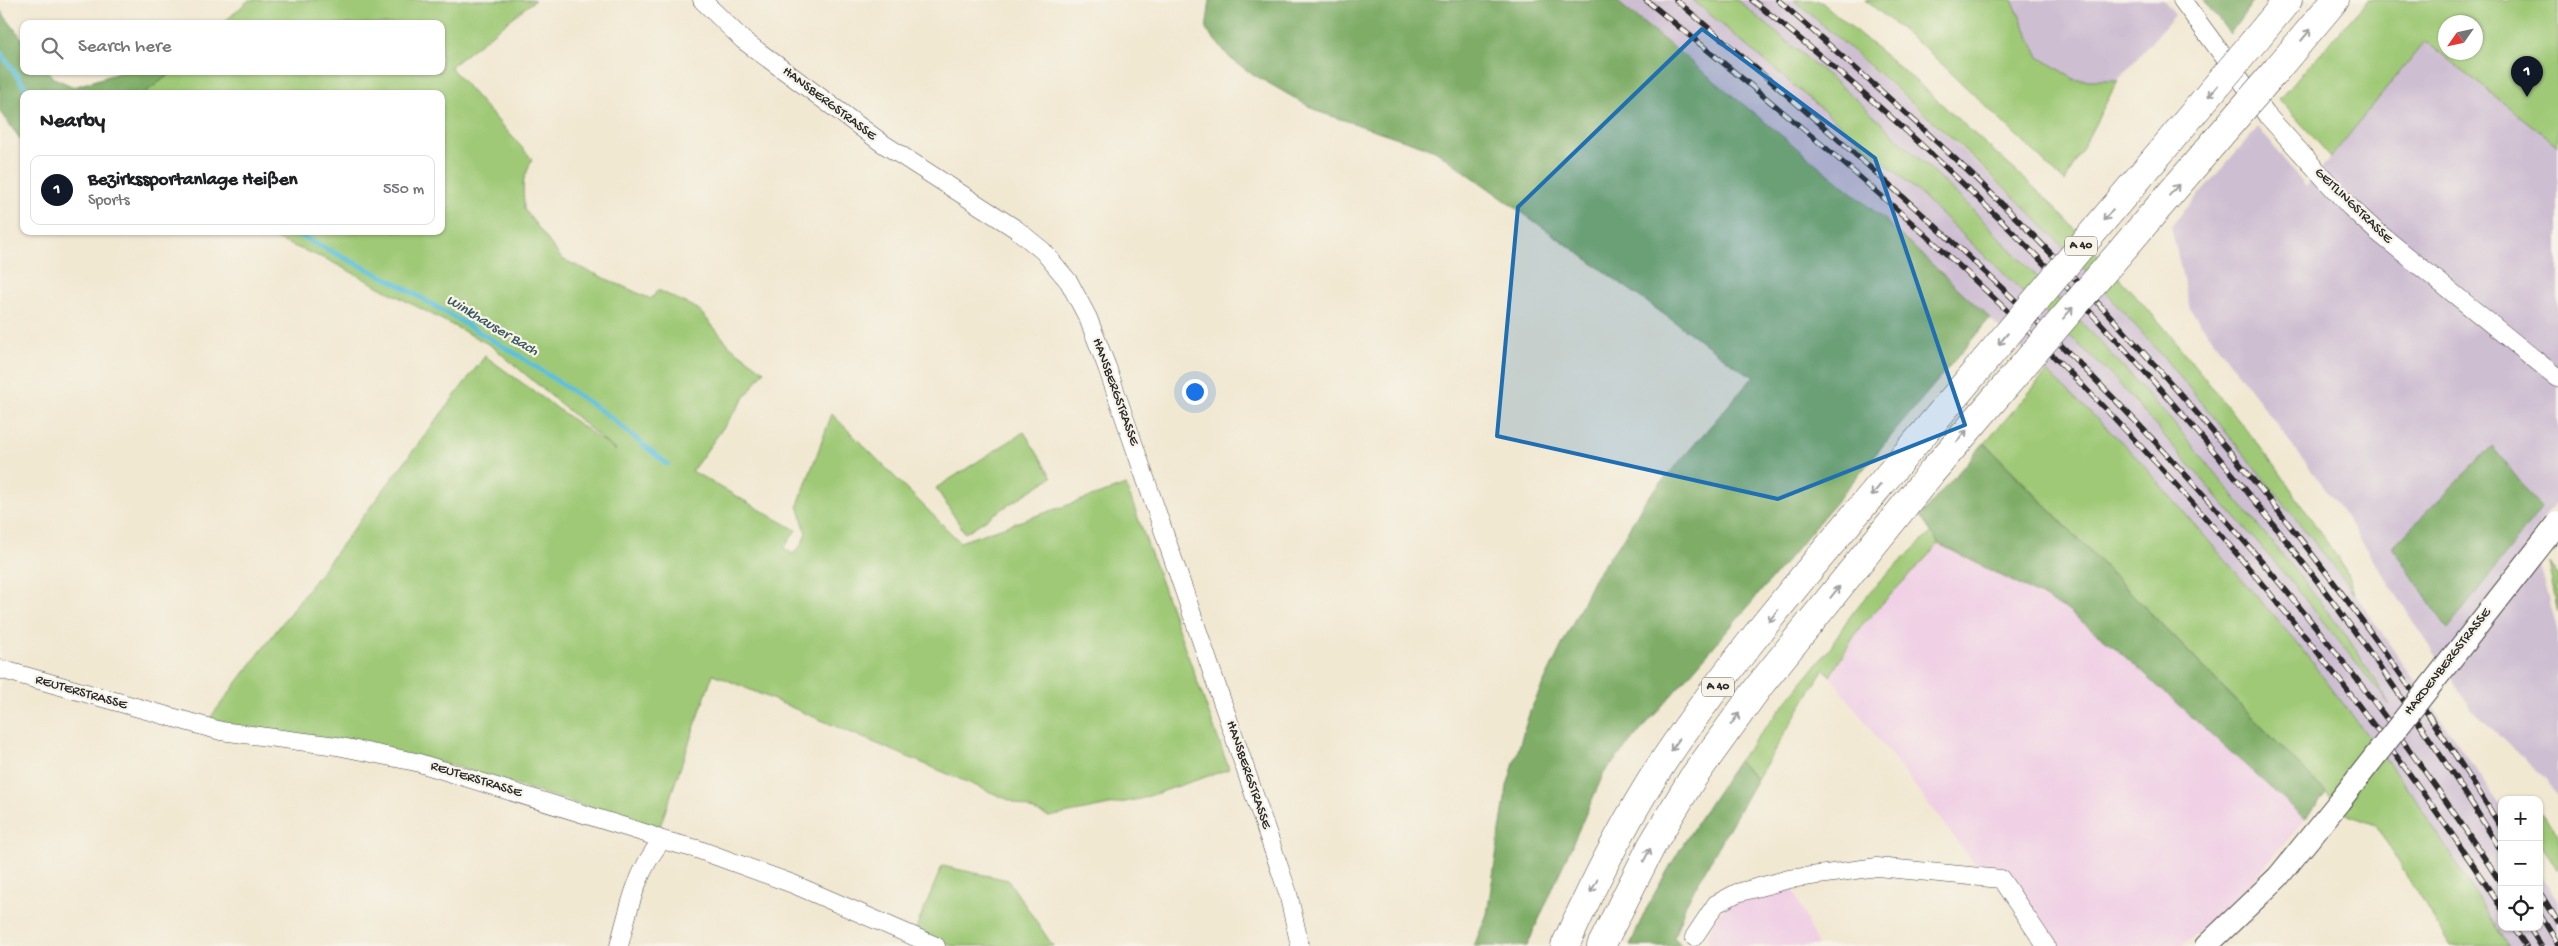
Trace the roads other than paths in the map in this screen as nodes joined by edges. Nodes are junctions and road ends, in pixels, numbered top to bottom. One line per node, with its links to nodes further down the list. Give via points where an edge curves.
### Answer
1 (702, 0): 12 (street, HANSBERGSTRASSE, via 742,40 882,143 1016,229 1042,251 1069,282 1088,318 1142,464 1288,893)
2 (2182, 0): 5 (street, GEITLINGSTRASSE, via 2266,114 2350,207)
3 (2288, 0): 13 (highway, A 40, one-way to 13, bridge, via 1735,663 1665,760 1584,904)
4 (2334, 0): 14 (highway, A 40, one-way to 4, bridge, via 1652,845 1692,779 1760,685 1931,474)
5 (2558, 378)
6 (2558, 523): 16 (street, HARDENBERGSTRASSE, bridge, via 2278,877)
7 (0, 669): 8 (street, REUTERSTRASSE, via 221,731 338,746 416,762)
8 (662, 840): 10 (street, via 636,881); 11 (street, REUTERSTRASSE, via 697,849 793,884)
9 (1694, 937): 15 (street, via 1716,904 1736,894 1789,879 1877,867 2001,879)
10 (619, 946)
11 (936, 946)
12 (1300, 946)
13 (1565, 946)
14 (1601, 946)
15 (2046, 946)
16 (2206, 946)

